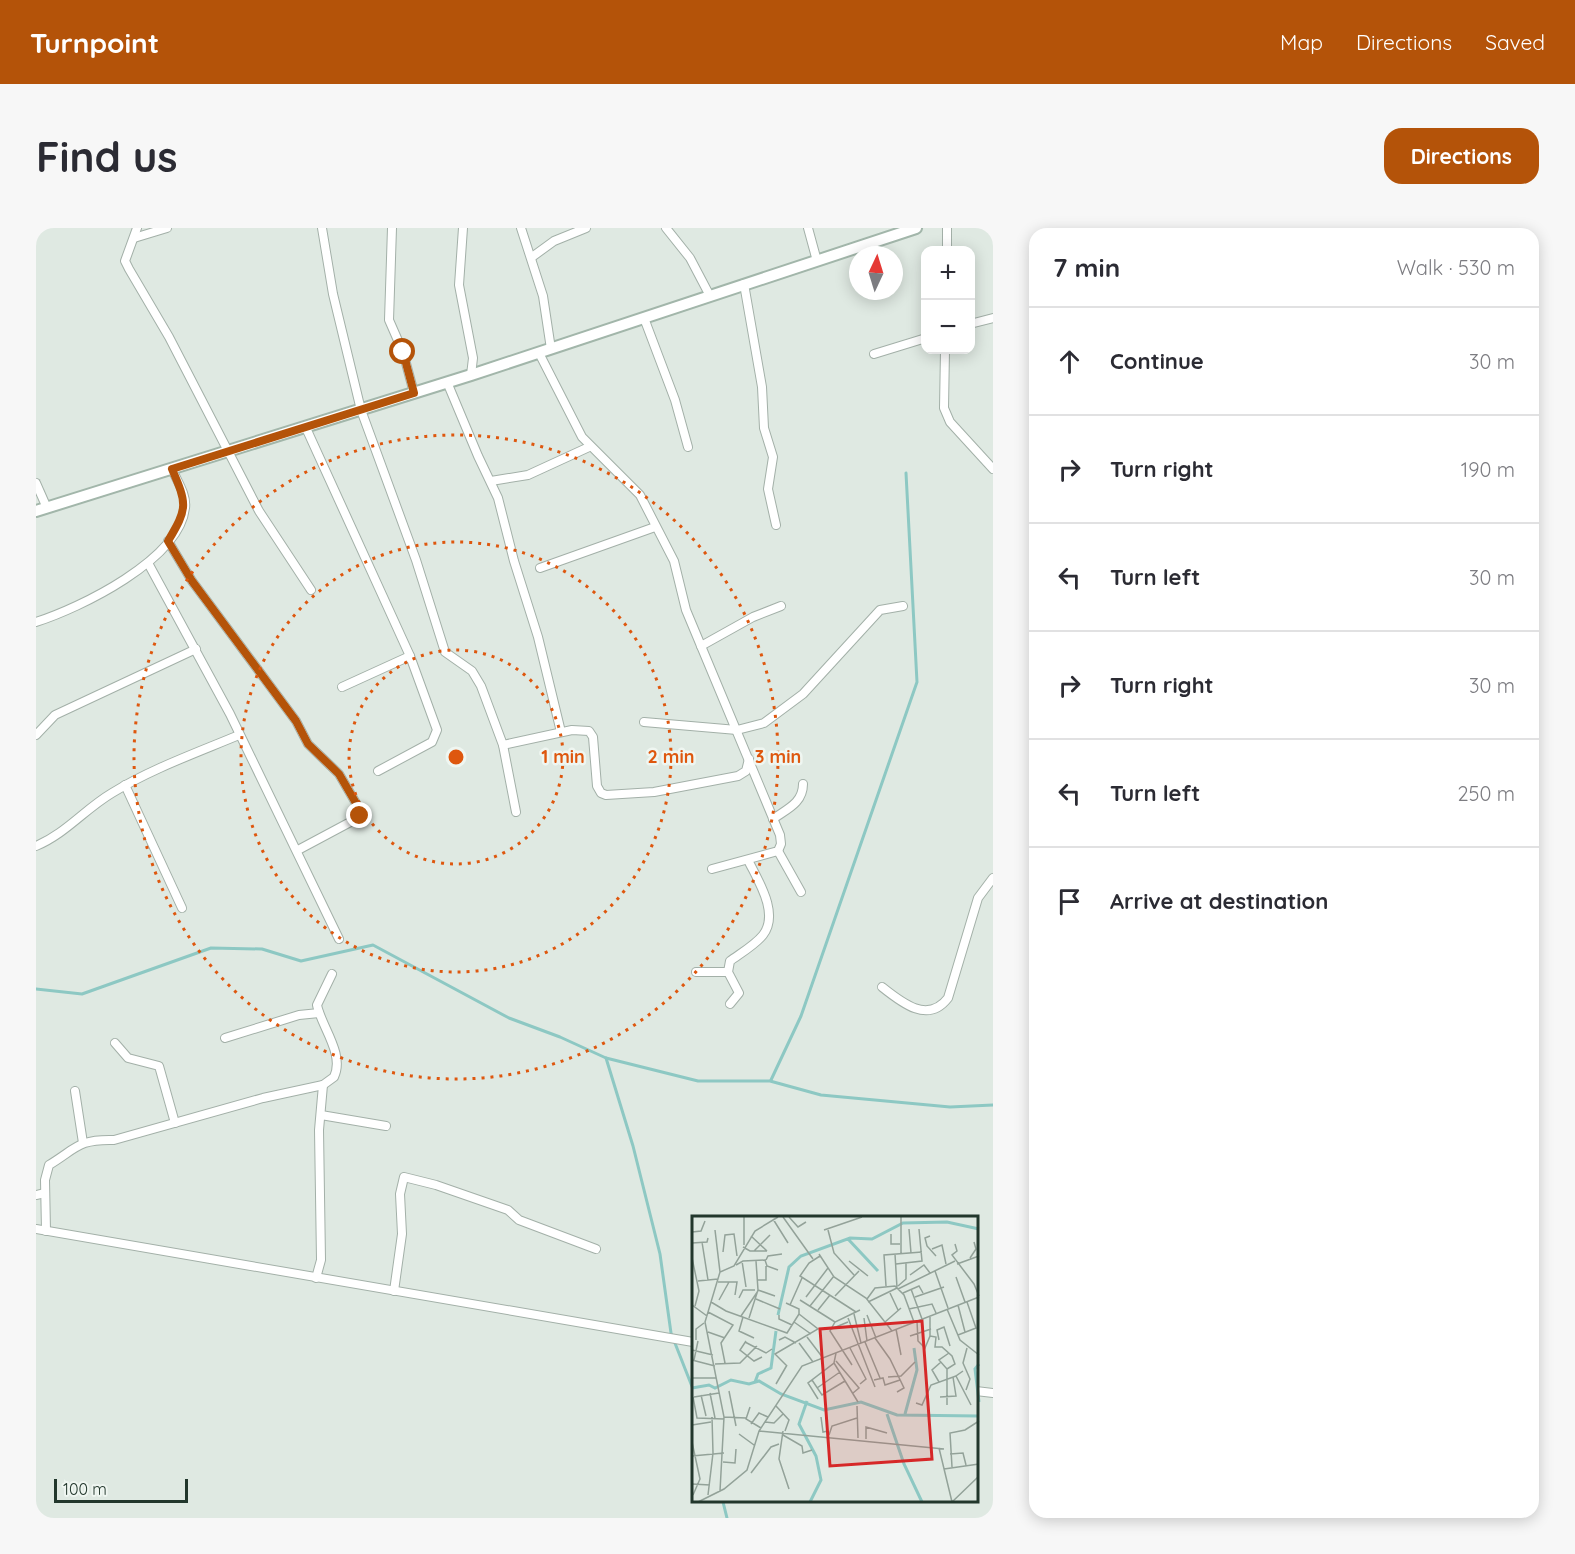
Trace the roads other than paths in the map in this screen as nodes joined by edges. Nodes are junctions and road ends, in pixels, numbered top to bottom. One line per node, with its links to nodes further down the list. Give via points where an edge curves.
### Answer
1 (137, 228): 12 (street)
2 (167, 228): 12 (street)
3 (322, 228): 29 (street, via 333,294)
4 (392, 228): 28 (street, via 388,313)
5 (463, 228): 26 (street, via 459,285 473,358)
6 (521, 228): 14 (street)
7 (586, 228): 14 (street, via 554,241)
8 (666, 228): 17 (street, via 690,258)
9 (808, 228): 15 (street)
10 (916, 228): 15 (main road)
11 (947, 228): 13 (street)
12 (134, 238): 33 (street, via 125,261 169,337)
13 (947, 246)
14 (532, 257): 22 (street, via 543,296)
15 (817, 261): 16 (main road)
16 (744, 284): 17 (main road); 39 (street, via 766,435 773,457 768,494)
17 (710, 296): 18 (main road)
18 (644, 318): 22 (main road); 32 (street)
19 (993, 318): 20 (street)
20 (975, 323)
21 (921, 340): 24 (street)
22 (550, 349): 23 (main road)
23 (538, 353): 26 (main road); 31 (street)
24 (874, 354)
25 (945, 354): 35 (street, via 944,408 950,423)
26 (471, 375): 27 (main road)
27 (447, 382): 28 (main road); 36 (street)
28 (414, 393): 29 (main road)
29 (361, 410): 30 (main road); 57 (street, via 445,652 477,678)
30 (306, 428): 33 (main road); 50 (street)
31 (588, 447): 36 (street, via 528,475); 40 (street, via 634,486)
32 (688, 447)
33 (227, 453): 34 (main road); 44 (street, via 259,511)
34 (172, 469): 38 (main road); 41 (street, via 185,500 185,510)
35 (993, 469)
36 (491, 481): 54 (street, via 538,637)
37 (36, 483): 38 (street)
38 (41, 510)
39 (776, 525)
40 (655, 527): 43 (street); 48 (street, via 674,561 686,610)
41 (168, 541): 42 (street); 65 (street, via 192,581 290,712 308,744 339,774 360,810 356,819)
42 (148, 562): 47 (street, via 105,592); 49 (street)
43 (540, 568)
44 (311, 590)
45 (781, 606): 48 (street)
46 (903, 606): 53 (street, via 880,610 794,701 764,723)
47 (36, 622)
48 (701, 646): 53 (street)
49 (196, 649): 55 (street, via 55,715); 56 (street)
50 (410, 656): 51 (street); 59 (street, via 437,736)
51 (342, 687)
52 (644, 722): 53 (street)
53 (737, 730): 58 (street)
54 (561, 732): 57 (street); 58 (street, via 584,730 592,734 597,786 606,795 654,792 738,776 746,771)
55 (36, 735)
56 (239, 735): 61 (street); 65 (street)
57 (503, 745): 62 (street)
58 (749, 759): 63 (street)
59 (378, 771)
60 (803, 784): 63 (street, via 803,794 796,804)
61 (125, 785): 64 (street); 71 (street)
62 (516, 812)
63 (773, 819): 66 (street, via 780,835)
64 (36, 846)
65 (298, 850): 72 (street)
66 (778, 851): 67 (street); 70 (street)
67 (748, 860): 68 (street); 74 (street, via 763,890 768,921 762,936 730,961)
68 (712, 869)
69 (993, 878): 76 (street, via 978,898 948,998 940,1009 931,1012 913,1007)
70 (801, 892)
71 (182, 908)
72 (339, 939)
73 (696, 972): 74 (street)
74 (728, 972): 77 (street, via 739,993)
75 (332, 974): 78 (street, via 319,996)
76 (882, 987)
77 (730, 1004)
78 (319, 1013): 79 (street, via 299,1015); 81 (street, via 331,1037 336,1067 334,1077)
79 (225, 1038)
80 (115, 1043): 84 (street, via 128,1058 159,1066)
81 (323, 1085): 83 (street); 84 (street)
82 (75, 1091): 86 (street)
83 (321, 1115): 85 (street); 92 (street, via 321,1260)
84 (176, 1123): 86 (street, via 114,1140)
85 (386, 1126)
86 (83, 1143): 87 (street, via 49,1165)
87 (45, 1193): 88 (street); 90 (street)
88 (36, 1195)
89 (36, 1230): 90 (street)
90 (46, 1231): 92 (street)
91 (596, 1249): 93 (street, via 519,1220 508,1210 405,1177 400,1194 402,1234)
92 (316, 1278): 93 (street)
93 (394, 1291): 94 (street)
94 (692, 1342)
95 (978, 1391): 96 (street)
96 (993, 1393)

